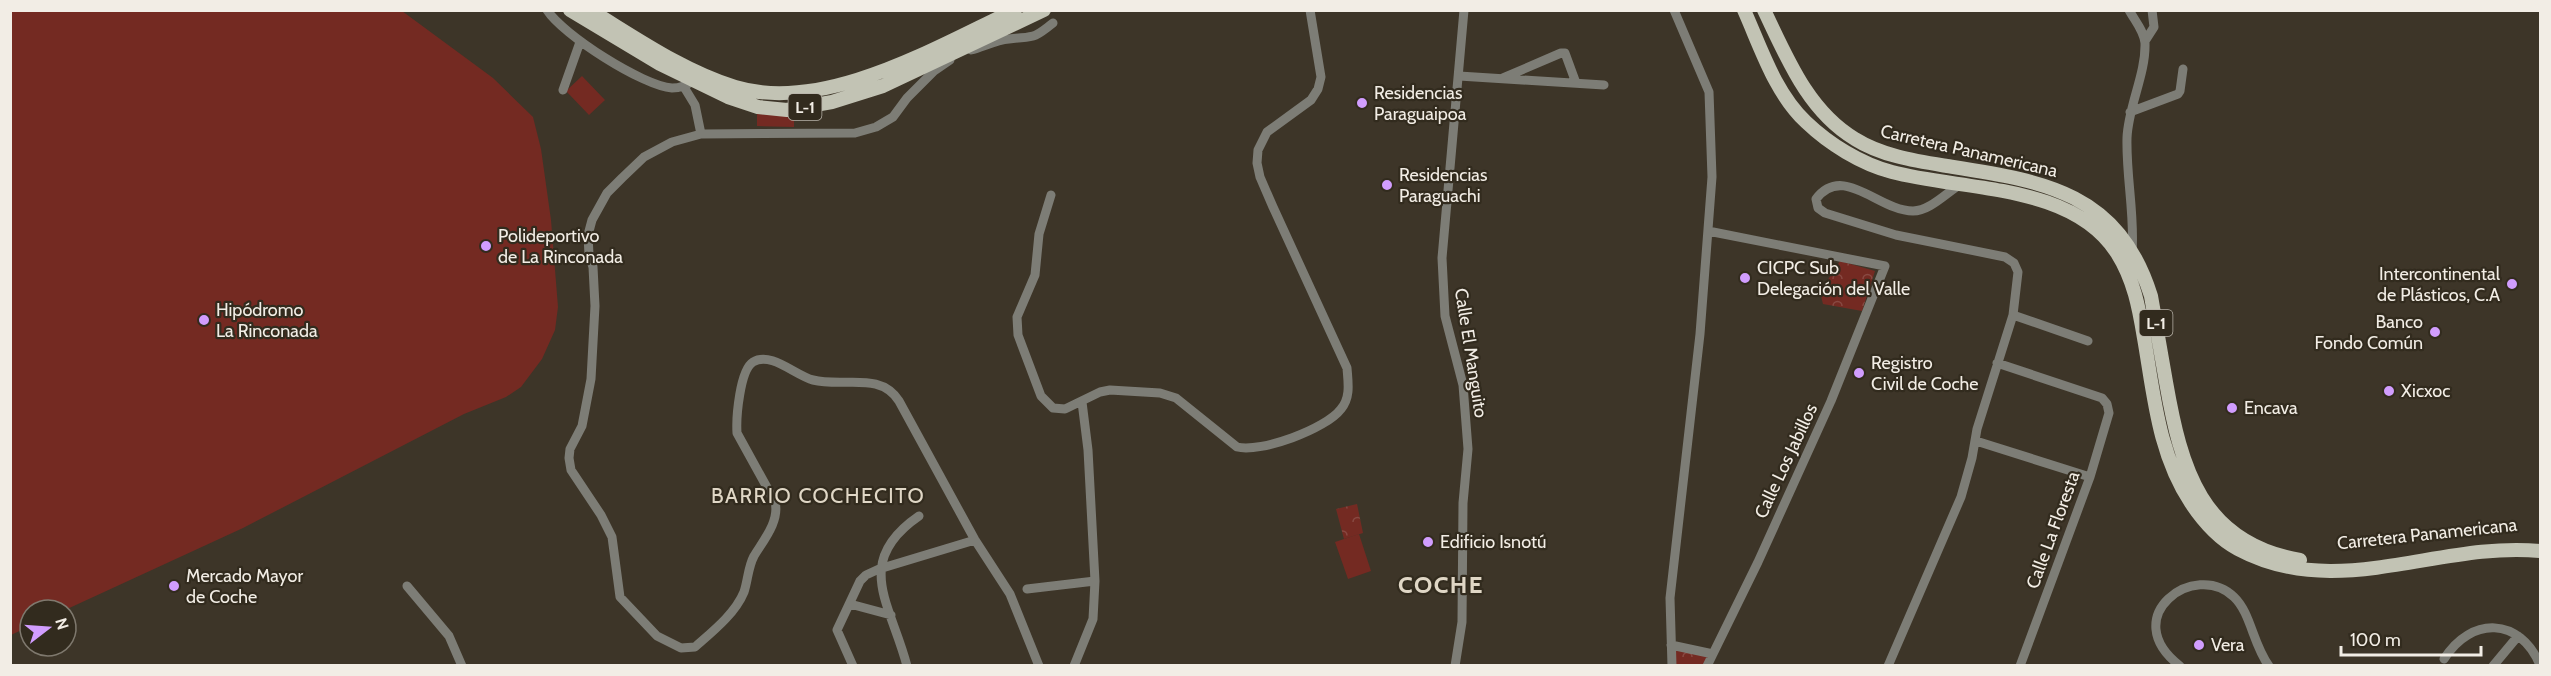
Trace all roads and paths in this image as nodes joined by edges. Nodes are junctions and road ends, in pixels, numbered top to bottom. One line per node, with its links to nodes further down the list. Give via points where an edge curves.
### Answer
1 (547, 10): 16 (street)
2 (570, 10): 21 (main road, L-1)
3 (590, 10): 4 (main road, L-1, via 704,75 755,92 789,94 882,70)
4 (1015, 10)
5 (1044, 10): 14 (main road, L-1)
6 (1310, 10): 33 (street, via 1321,77 1318,89 1311,100 1267,132 1258,150 1257,163 1347,368 1349,393 1342,409 1322,424 1247,449 1237,447 1176,398 1160,393 1110,390)
7 (1464, 10): 18 (street, Calle El Manguito)
8 (1674, 10): 28 (street, via 1709,92 1712,177)
9 (1744, 10): 26 (main road, Carretera Panamericana / L-1, via 1784,94 1805,122 1827,140 1852,156 1890,171)
10 (1764, 10): 29 (main road, Carretera Panamericana / L-1, via 1816,105 1855,139 1905,159 2014,177 2062,192 2107,220)
11 (2129, 10): 15 (street)
12 (2152, 10): 15 (street, via 2154,27)
13 (1053, 23): 14 (street, via 1028,39)
14 (1006, 34): 21 (main road, L-1, via 884,86 804,107 775,110); 25 (street, via 934,71 893,117 876,127 855,133)
15 (2145, 41): 24 (street)
16 (580, 42): 21 (street, via 643,80 671,88); 23 (street)
17 (2183, 69): 24 (street, via 2178,94)
18 (1459, 76): 19 (street); 56 (street, Calle El Manguito, via 1442,258 1445,316 1463,385 1468,449 1463,503 1462,622)
19 (1500, 79): 20 (street); 20 (street, via 1565,53)
20 (1576, 83): 22 (street)
21 (689, 84): 25 (street)
22 (1604, 85)
23 (564, 90)
24 (2130, 112): 29 (street, via 2127,175)
25 (701, 134): 37 (street, via 672,142 644,157 607,193 588,236 595,306 591,379 582,426 569,459 612,537 620,597 657,636 688,649 727,617 744,592 753,558 776,514 775,502 737,433 736,422 744,374 748,366 762,359 810,380 831,384 875,383 892,390)
26 (1961, 184): 30 (street, via 1929,207 1913,211 1835,185 1823,190 1816,199 1818,208 1845,220 1896,235 2005,257 2018,272); 39 (main road, Carretera Panamericana / L-1, via 2055,206 2094,229 2116,251 2137,296 2157,416 2175,475 2202,518 2234,547 2291,567 2344,573 2491,551)
27 (1051, 195): 33 (street, via 1040,234 1035,276 1017,317 1018,334 1045,402 1059,410)
28 (1708, 231): 47 (street, via 1670,598); 48 (street, Calle Los Jabillos, via 1885,266 1832,401)
29 (2132, 253): 38 (main road, Carretera Panamericana / L-1, via 2151,296 2171,417 2188,474 2218,518 2243,540 2296,559 2347,564 2493,542)
30 (2013, 315): 31 (street); 32 (street)
31 (2088, 341)
32 (1997, 363): 34 (street); 35 (street, Calle La Floresta, via 2102,398 2107,404 2108,423)
33 (1082, 402): 41 (street)
34 (1976, 441): 35 (street); 59 (street, via 1961,497)
35 (2090, 477): 60 (street, Calle La Floresta)
36 (919, 516): 40 (street, via 890,542)
37 (975, 540): 40 (street); 54 (street, via 1010,594)
38 (2541, 542)
39 (2541, 551)
40 (879, 569): 44 (street, via 863,578); 45 (street)
41 (1095, 581): 43 (street); 55 (street, via 1093,619)
42 (407, 586): 51 (street, via 449,636)
43 (1027, 589)
44 (850, 603): 45 (street); 52 (street, via 837,632)
45 (891, 615): 53 (street)
46 (2518, 636): 49 (street, via 2507,629 2479,629 2451,647); 50 (street); 63 (street)
47 (1671, 645): 48 (street); 57 (street)
48 (1713, 654): 58 (street, Calle Los Jabillos)
49 (2444, 659)
50 (2541, 665)
51 (462, 666)
52 (853, 666)
53 (907, 666)
54 (1039, 666)
55 (1074, 666)
56 (1455, 666)
57 (1672, 666)
58 (1707, 666)
59 (1888, 666)
60 (2020, 666)
61 (2180, 666): 62 (street, via 2162,649 2155,629 2157,617 2168,599 2196,585 2219,588 2235,598)
62 (2269, 666)
63 (2493, 666)

